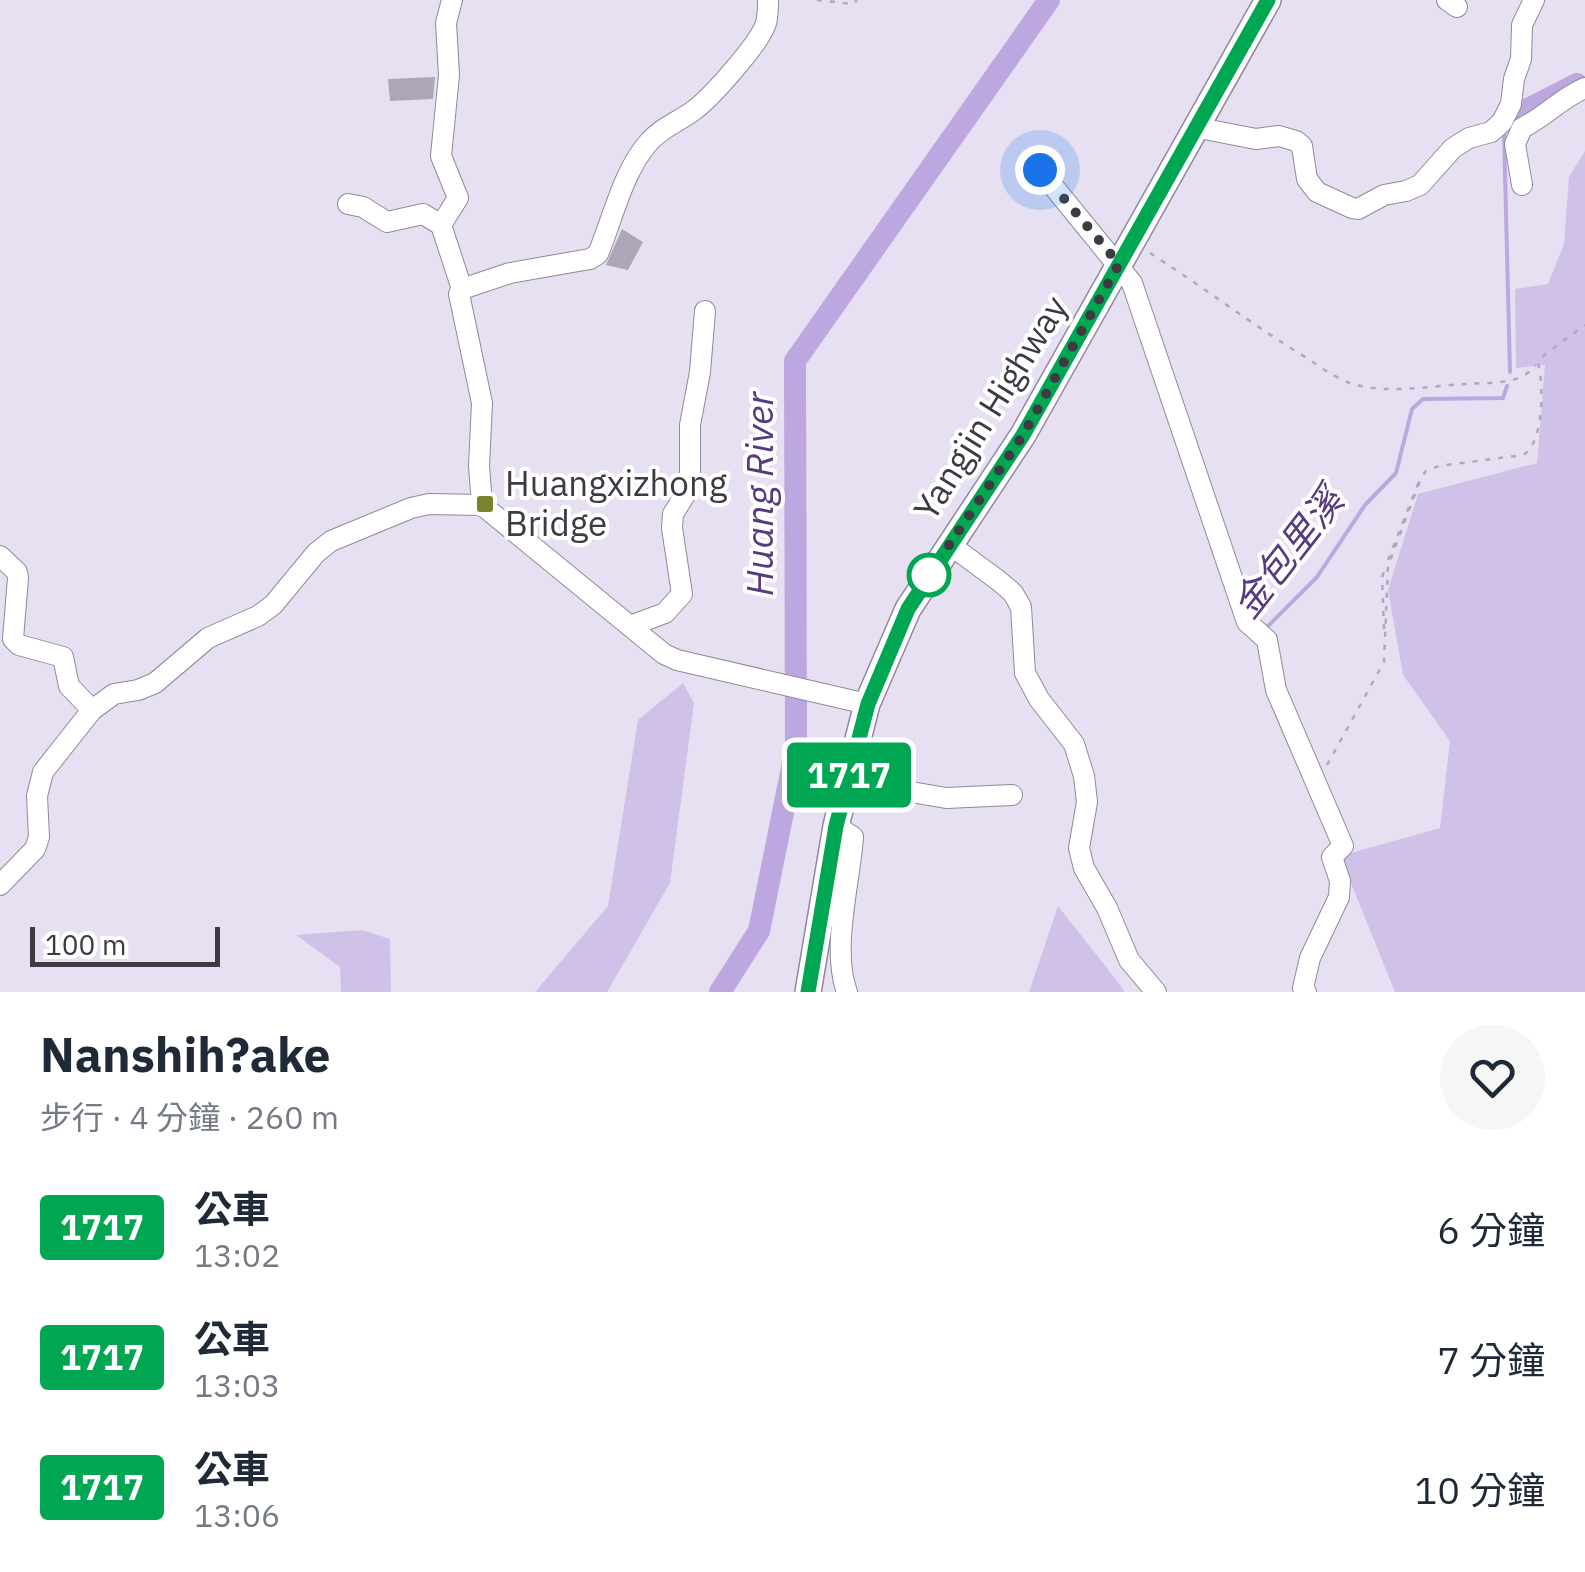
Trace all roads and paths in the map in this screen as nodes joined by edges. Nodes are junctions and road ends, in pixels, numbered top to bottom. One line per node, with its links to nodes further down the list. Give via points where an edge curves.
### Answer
1 (452, 0): 13 (street, via 441,156 458,198)
2 (768, 0): 15 (street, via 763,31 727,77 647,144 598,254)
3 (818, 0): 4 (path)
4 (857, 0)
5 (1268, 0): 9 (main road, Yangjin Highway)
6 (1534, 0): 8 (street, via 1522,24)
7 (1585, 88): 8 (street, via 1544,118)
8 (1514, 121): 9 (street, via 1453,148 1420,185 1358,209 1317,192 1296,141); 11 (street)
9 (1194, 127): 14 (main road, Yangjin Highway)
10 (1040, 170): 14 (street)
11 (1522, 185)
12 (348, 204): 13 (street, via 388,222 423,214)
13 (441, 225): 15 (street)
14 (1125, 253): 18 (path, via 1213,294 1349,382 1394,388 1498,382 1529,374); 21 (main road, Yangjin Highway, via 1023,435); 26 (street, via 1247,622 1260,636 1276,690)
15 (462, 288): 20 (street, via 482,403)
16 (706, 311): 23 (street, via 690,473 672,528 682,594 666,612)
17 (1585, 325): 18 (path)
18 (1538, 363): 26 (path, via 1538,440 1530,451 1439,466 1422,478 1388,566 1384,662)
19 (1504, 456): 26 (path, via 1438,466 1416,484 1382,577 1385,658)
20 (482, 505): 23 (street); 25 (street, via 411,508 331,541 258,616 208,638 155,682 114,694)
21 (948, 544): 24 (main road, Yangjin Highway, via 908,609); 34 (street, via 999,581 1021,607 1025,673 1074,744 1084,776 1084,868 1128,960)
22 (0, 556): 25 (street, via 18,578 13,639 63,658 69,686)
23 (630, 626): 24 (street, via 677,660)
24 (868, 704): 27 (main road, Yangjin Highway)
25 (92, 710): 30 (street, via 43,772 35,849)
26 (1320, 778): 31 (street, via 1343,846 1332,856 1339,897 1310,958)
27 (848, 781): 28 (street, via 946,798); 29 (main road, Yangjin Highway)
28 (1012, 795)
29 (836, 826): 32 (main road, Yangjin Highway); 33 (street, via 853,837 843,928)
30 (0, 886)
31 (1304, 990)
32 (808, 992)
33 (848, 992)
34 (1156, 992)

